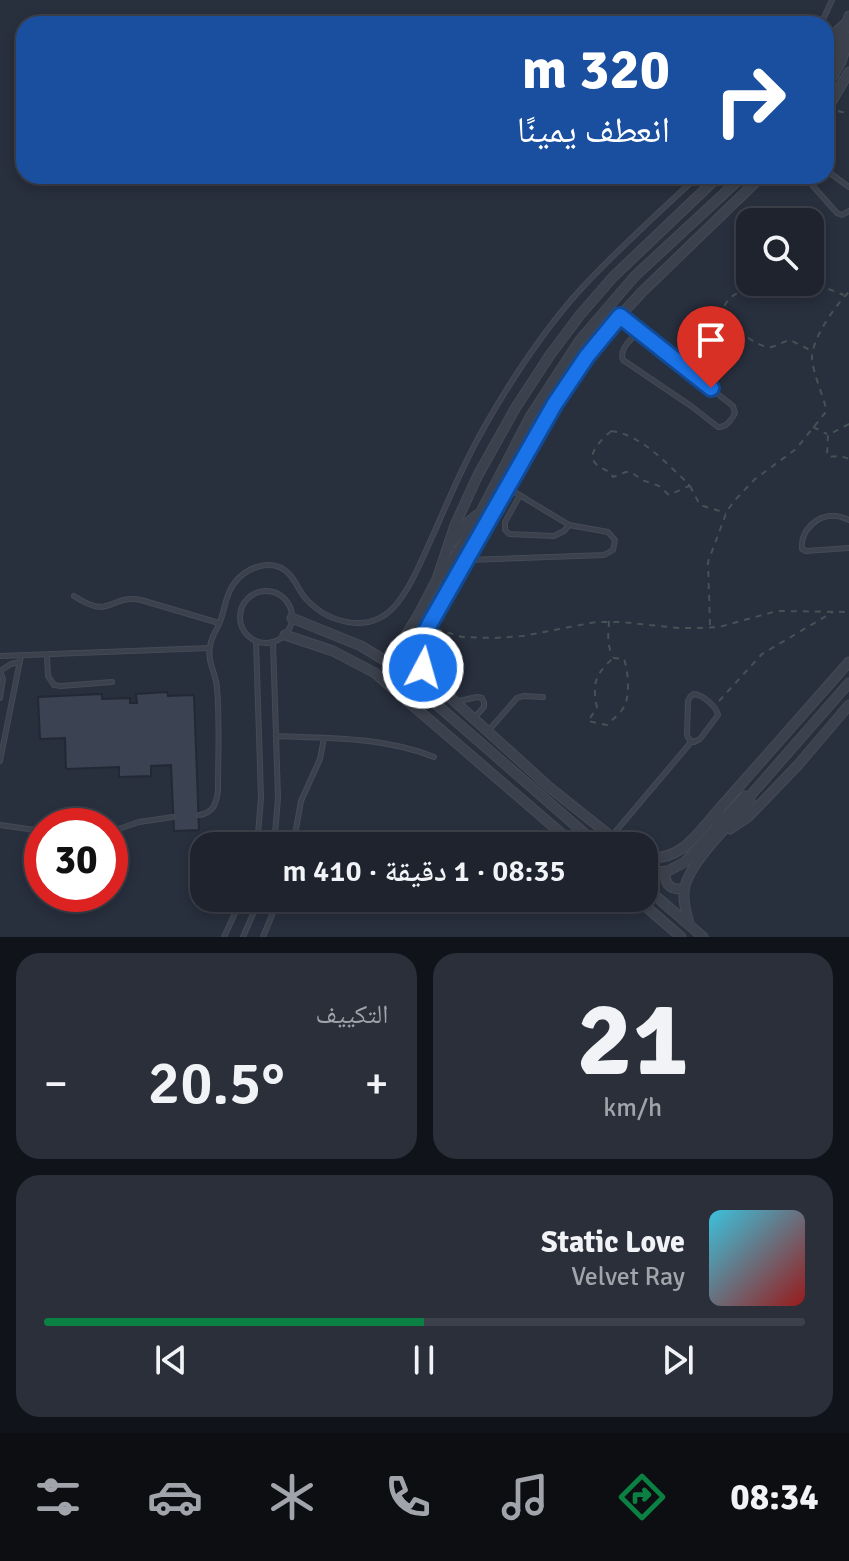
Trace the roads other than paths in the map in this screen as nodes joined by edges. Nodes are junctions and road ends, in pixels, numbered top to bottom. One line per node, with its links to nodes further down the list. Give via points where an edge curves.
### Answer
1 (848, 20): 2 (street); 5 (street)
2 (834, 35)
3 (849, 37): 5 (street)
4 (849, 72): 6 (street)
5 (834, 75)
6 (834, 97)
7 (690, 184): 27 (lane, via 596,273 524,363 470,453 421,561 392,609 365,624 346,622 312,604 288,573 265,565 237,580)
8 (711, 184): 20 (street, via 613,277 550,355 478,475)
9 (734, 184): 17 (street, via 635,276 580,340 530,417)
10 (754, 184): 13 (street)
11 (812, 184): 12 (lane, via 837,213)
12 (849, 211)
13 (620, 316): 14 (lane); 15 (street, via 570,380)
14 (641, 334): 14 (lane, via 733,406 735,413 727,425 718,427 623,360 623,350)
15 (507, 487): 16 (lane); 22 (street)
16 (520, 495): 19 (lane); 19 (lane, via 505,522 509,534 554,536)
17 (479, 513): 20 (street); 23 (street)
18 (849, 520): 21 (lane, via 818,520 806,530 801,545 806,551)
19 (569, 525): 22 (lane, via 608,532 614,547 604,555)
20 (448, 547): 23 (street)
21 (849, 548)
22 (466, 560): 28 (street)
23 (437, 579): 26 (street)
24 (74, 596): 27 (lane, via 101,608 141,600)
25 (292, 618): 29 (lane); 30 (lane, via 280,595 254,594 243,605 240,621); 33 (street)
26 (416, 619): 28 (street); 38 (street)
27 (219, 623): 32 (lane)
28 (429, 625): 45 (street, via 421,643 423,668)
29 (285, 635): 31 (lane); 39 (street)
30 (256, 641): 31 (lane); 63 (lane)
31 (273, 642): 49 (lane)
32 (209, 648): 34 (lane); 57 (lane, via 217,688 218,791 212,809)
33 (374, 653): 38 (street); 39 (street)
34 (47, 655): 36 (lane); 41 (lane, via 48,679 54,685)
35 (0, 656): 36 (lane)
36 (20, 659): 40 (lane); 53 (lane)
37 (849, 662): 56 (street)
38 (389, 663): 54 (street)
39 (365, 666): 66 (street)
40 (0, 671): 44 (lane)
41 (112, 682)
42 (849, 683): 62 (street)
43 (543, 697): 48 (lane, via 517,698)
44 (0, 698)
45 (455, 702): 47 (street); 47 (lane, via 482,698 484,707)
46 (849, 705): 62 (street, via 748,817)
47 (473, 719): 48 (street)
48 (487, 732): 55 (street)
49 (276, 736): 50 (lane); 64 (lane)
50 (324, 737): 52 (lane, via 395,744); 65 (lane)
51 (692, 741): 51 (lane, via 687,735 689,698 699,694 717,710 717,717 700,739); 69 (lane)
52 (434, 757)
53 (0, 761)
54 (518, 775): 55 (street); 67 (street)
55 (538, 777): 68 (street)
56 (720, 808): 62 (street); 70 (street, via 679,852)
57 (199, 815)
58 (173, 817): 60 (lane)
59 (0, 825): 61 (lane)
60 (128, 826)
61 (24, 828)
62 (720, 829): 72 (street, via 685,862); 73 (street, via 691,868)
63 (258, 832)
64 (275, 832)
65 (295, 832)
66 (560, 832)
67 (583, 832)
68 (605, 832)
69 (615, 832)
70 (658, 858)
71 (658, 872): 72 (street)
72 (665, 872): 73 (street, via 669,886)
73 (684, 889): 79 (street)
74 (658, 898): 79 (street)
75 (236, 912): 80 (lane)
76 (254, 912): 81 (lane)
77 (273, 912): 82 (lane)
78 (652, 912): 83 (street)
79 (689, 924): 84 (street)
80 (224, 937)
81 (243, 937)
82 (263, 937)
83 (681, 937)
84 (703, 937)

